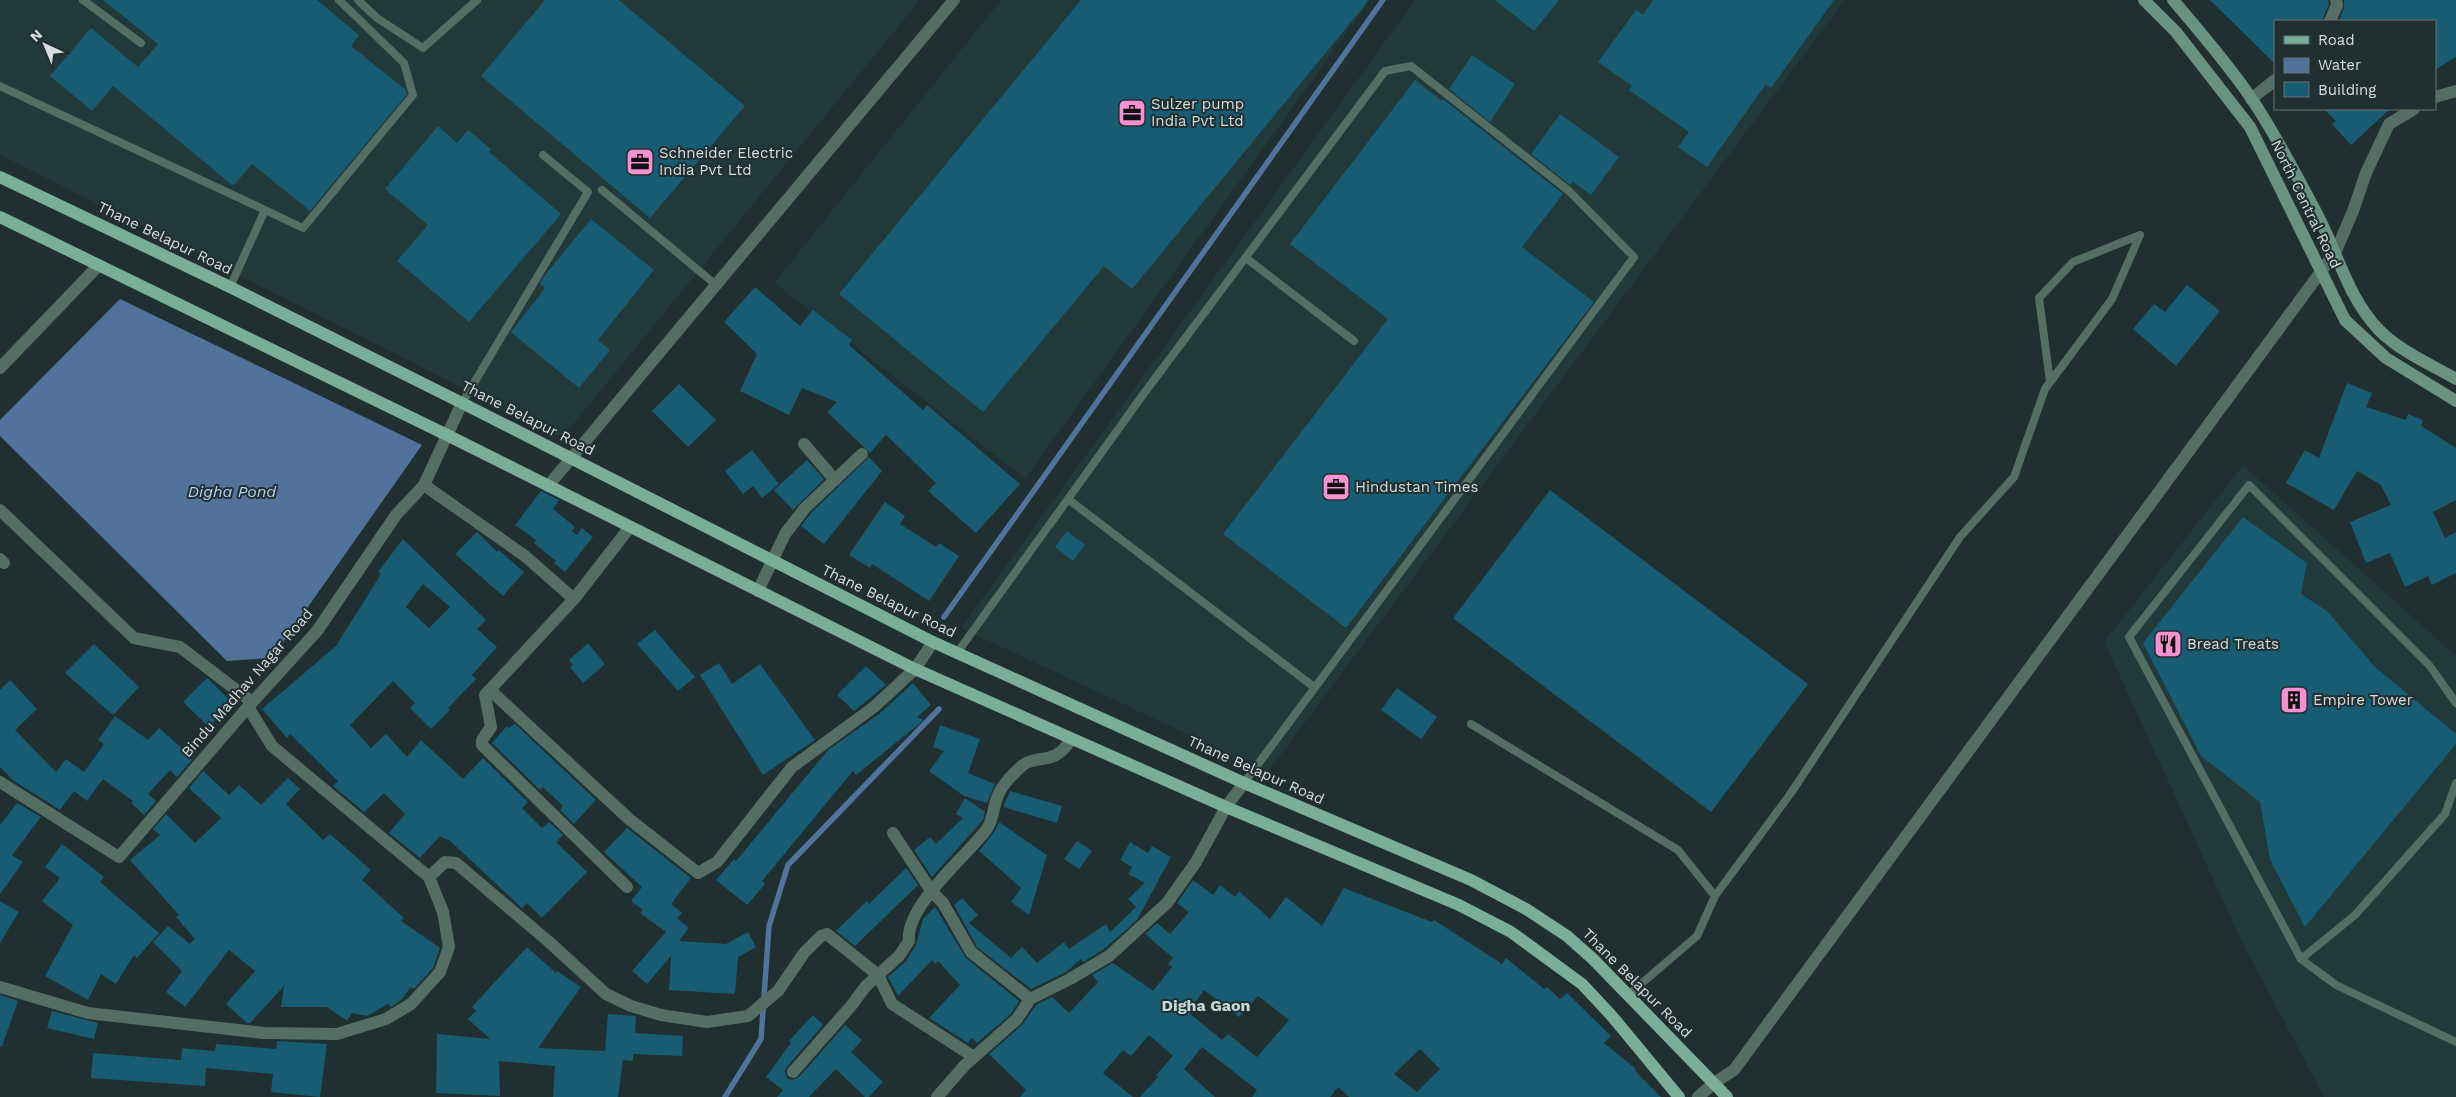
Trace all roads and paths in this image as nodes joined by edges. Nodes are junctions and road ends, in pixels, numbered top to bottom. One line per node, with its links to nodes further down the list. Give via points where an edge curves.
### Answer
1 (83, 0): 10 (lane)
2 (339, 0): 20 (lane, via 404,63 413,95 303,228)
3 (358, 0): 4 (lane, via 377,18 423,48)
4 (477, 0)
5 (954, 0): 26 (street)
6 (2144, 0): 25 (main road, North Central Road, via 2176,32 2250,127)
7 (2174, 0): 15 (main road, North Central Road)
8 (2336, 0): 9 (street)
9 (2330, 20)
10 (141, 43)
11 (2274, 81): 15 (street)
12 (0, 86): 20 (lane)
13 (2456, 91): 14 (street)
14 (2436, 97)
15 (2252, 99): 22 (main road, North Central Road)
16 (2412, 110): 22 (street, via 2389,124)
17 (543, 155): 33 (lane, via 588,192)
18 (0, 177): 27 (main road, Thane Belapur Road)
19 (602, 190): 26 (lane)
20 (265, 210): 27 (lane)
21 (0, 216): 24 (main road)
22 (2336, 251): 25 (street); 30 (main road, North Central Road, via 2344,277 2379,330 2402,349)
23 (1246, 258): 28 (lane); 41 (lane); 50 (lane, via 1385,72 1411,66 1569,191 1634,257)
24 (99, 265): 29 (street); 34 (main road)
25 (2320, 273): 32 (main road, North Central Road, via 2346,320 2386,358); 73 (street, via 1734,1070)
26 (716, 285): 37 (street)
27 (230, 287): 33 (main road, Thane Belapur Road)
28 (1354, 341)
29 (0, 368)
30 (2456, 379)
31 (2050, 382): 31 (lane, via 2112,299 2140,234 2073,262 2039,298); 64 (lane, via 2014,477 1960,537 1791,793)
32 (2456, 401)
33 (462, 403): 34 (street, Bindu Madhav Nagar Road); 37 (main road, Thane Belapur Road)
34 (446, 435): 39 (street, Bindu Madhav Nagar Road); 40 (main road)
35 (804, 444): 38 (street)
36 (862, 454): 38 (street)
37 (570, 458): 40 (street); 44 (main road, Thane Belapur Road)
38 (835, 480): 44 (street, via 805,508 785,534)
39 (424, 485): 46 (street, via 524,556); 53 (street, Bindu Madhav Nagar Road, via 396,515 317,631)
40 (548, 486): 43 (main road)
41 (1068, 499): 48 (lane); 50 (lane)
42 (0, 510): 53 (street, via 134,638 180,647)
43 (630, 527): 45 (main road); 46 (street)
44 (772, 561): 45 (street); 47 (main road, Thane Belapur Road)
45 (758, 591): 49 (main road)
46 (574, 598): 51 (street)
47 (933, 642): 48 (main road, Thane Belapur Road); 49 (street)
48 (957, 653): 57 (main road, Thane Belapur Road)
49 (915, 670): 51 (street, via 874,707 792,766 717,862 698,873 629,819); 55 (main road)
50 (1314, 687): 57 (lane)
51 (490, 690): 62 (street, via 485,695 490,727 482,745)
52 (2456, 703): 65 (lane, via 2429,665 2249,485 2129,637)
53 (250, 705): 56 (street, Bindu Madhav Nagar Road, via 119,857); 61 (street, via 272,746)
54 (1470, 724): 64 (lane, via 1678,850)
55 (1072, 739): 59 (main road); 63 (street, via 1059,754 1025,763 1003,784 989,828 951,866)
56 (0, 782)
57 (1244, 783): 59 (street); 68 (main road, Thane Belapur Road, via 1470,880 1526,909 1566,936)
58 (2456, 783): 65 (lane, via 2445,814 2355,915)
59 (1226, 807): 69 (street, via 1196,862 1167,903 1109,956); 75 (main road, via 1458,905 1511,932 1582,984)
60 (892, 833): 63 (street)
61 (429, 877): 66 (street, via 445,862 456,864 606,994 662,1015 707,1022 748,1016 772,996 820,936 828,934); 67 (street, via 443,912 449,947 440,972 411,1004 386,1019 337,1034 264,1033 88,1013)
62 (627, 887)
63 (932, 892): 66 (street, via 908,931 909,941 899,956); 69 (street, via 943,903 971,952)
64 (1715, 896): 68 (lane, via 1697,936)
65 (2301, 960): 70 (lane, via 2336,985)
66 (878, 975): 71 (street, via 892,1004); 72 (street)
67 (0, 987)
68 (1628, 995): 73 (main road, Thane Belapur Road)
69 (1030, 999): 71 (street, via 1017,1019)
70 (2456, 1042)
71 (974, 1057): 74 (street)
72 (793, 1072)
73 (1714, 1083): 76 (street); 77 (main road, Thane Belapur Road)
74 (937, 1097)
75 (1679, 1097)
76 (1698, 1097)
77 (1727, 1097)

